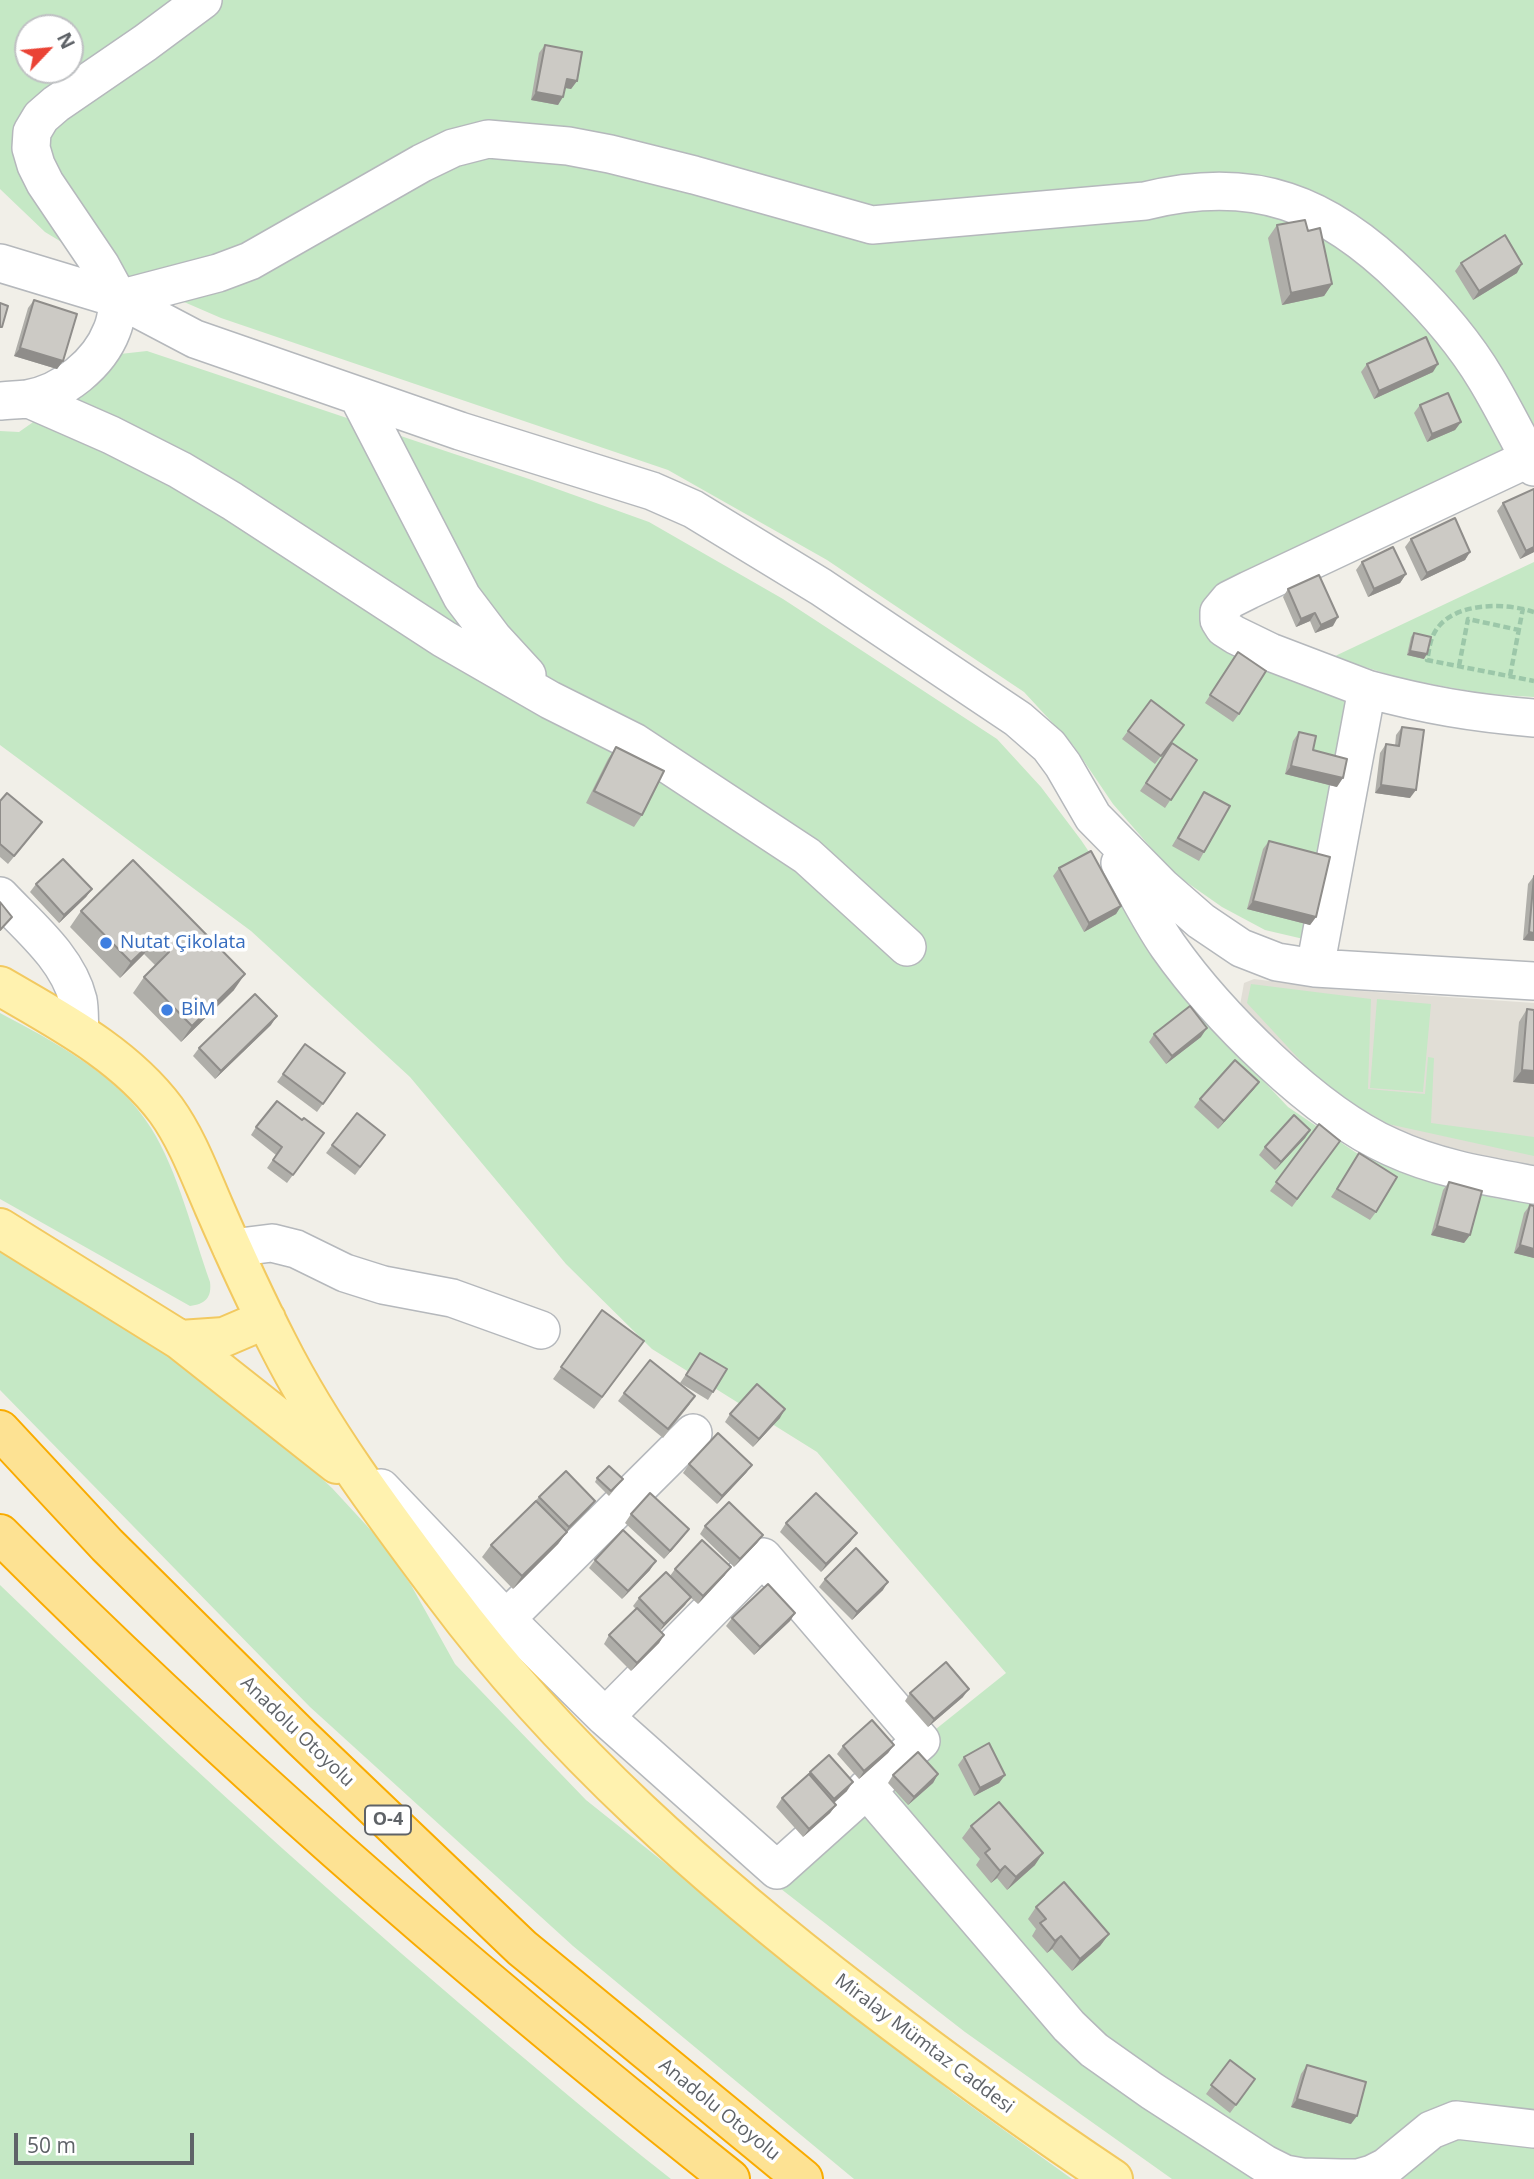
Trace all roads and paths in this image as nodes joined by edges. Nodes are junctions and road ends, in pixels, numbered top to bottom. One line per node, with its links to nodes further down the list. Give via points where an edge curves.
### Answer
1 (203, 0): 3 (street, via 56,104 32,132 31,148 45,183)
2 (0, 263): 3 (street)
3 (119, 299): 4 (street, via 195,339); 5 (street, via 113,330 100,353 79,374 56,389); 6 (street, via 250,261 422,163 453,148 488,139 610,154 872,225 1233,191 1296,204 1355,236 1391,266 1457,336)
4 (358, 396): 14 (street, via 462,597); 16 (street, via 652,491 729,529 1018,719 1049,746)
5 (14, 400): 14 (street, via 111,435 180,470 443,639)
6 (1532, 461): 13 (street, via 1249,590 1229,600 1219,612 1224,628 1235,635)
7 (1523, 608): 8 (path); 9 (path); 10 (path, via 1467,610 1438,627 1427,660)
8 (1534, 612)
9 (1519, 630): 10 (path, via 1468,619); 11 (path)
10 (1459, 666): 11 (path)
11 (1510, 676): 12 (path)
12 (1534, 681)
13 (1367, 689): 15 (street, via 1473,713); 19 (street)
14 (550, 700): 18 (street, via 634,742 807,856)
15 (1534, 718)
16 (1093, 817): 19 (street, via 1162,887 1223,938 1261,958); 23 (street, via 1183,965 1236,1025 1311,1096 1390,1147 1429,1162)
17 (0, 896): 22 (street, via 61,963 79,1002)
18 (907, 947)
19 (1315, 968): 20 (street)
20 (1534, 981)
21 (0, 986): 22 (main road)
22 (80, 1033): 25 (main road, via 126,1069 166,1110)
23 (1534, 1185)
24 (0, 1228): 28 (main road)
25 (232, 1248): 26 (main road); 27 (street, via 272,1243 296,1249 345,1273 452,1298)
26 (266, 1320): 28 (main road, via 224,1337); 31 (main road)
27 (541, 1330)
28 (180, 1340): 32 (main road)
29 (0, 1430): 39 (highway, Anadolu Otoyolu / O-4, via 107,1545 300,1737 522,1948)
30 (693, 1433): 34 (street)
31 (332, 1437): 32 (main road); 34 (street)
32 (366, 1488): 40 (main road, Miralay Mümtaz Caddesi, via 493,1656 648,1820 740,1901 910,2035)
33 (0, 1534): 38 (highway, via 251,1774 489,1981)
34 (506, 1619): 35 (street)
35 (605, 1717): 36 (street, via 777,1870); 36 (street, via 763,1557 921,1741)
36 (866, 1790): 37 (street, via 1094,2050 1265,2164 1302,2177 1359,2178 1386,2166 1431,2130 1456,2120)
37 (1534, 2129)
38 (730, 2179)
39 (803, 2179)
40 (1113, 2179)

